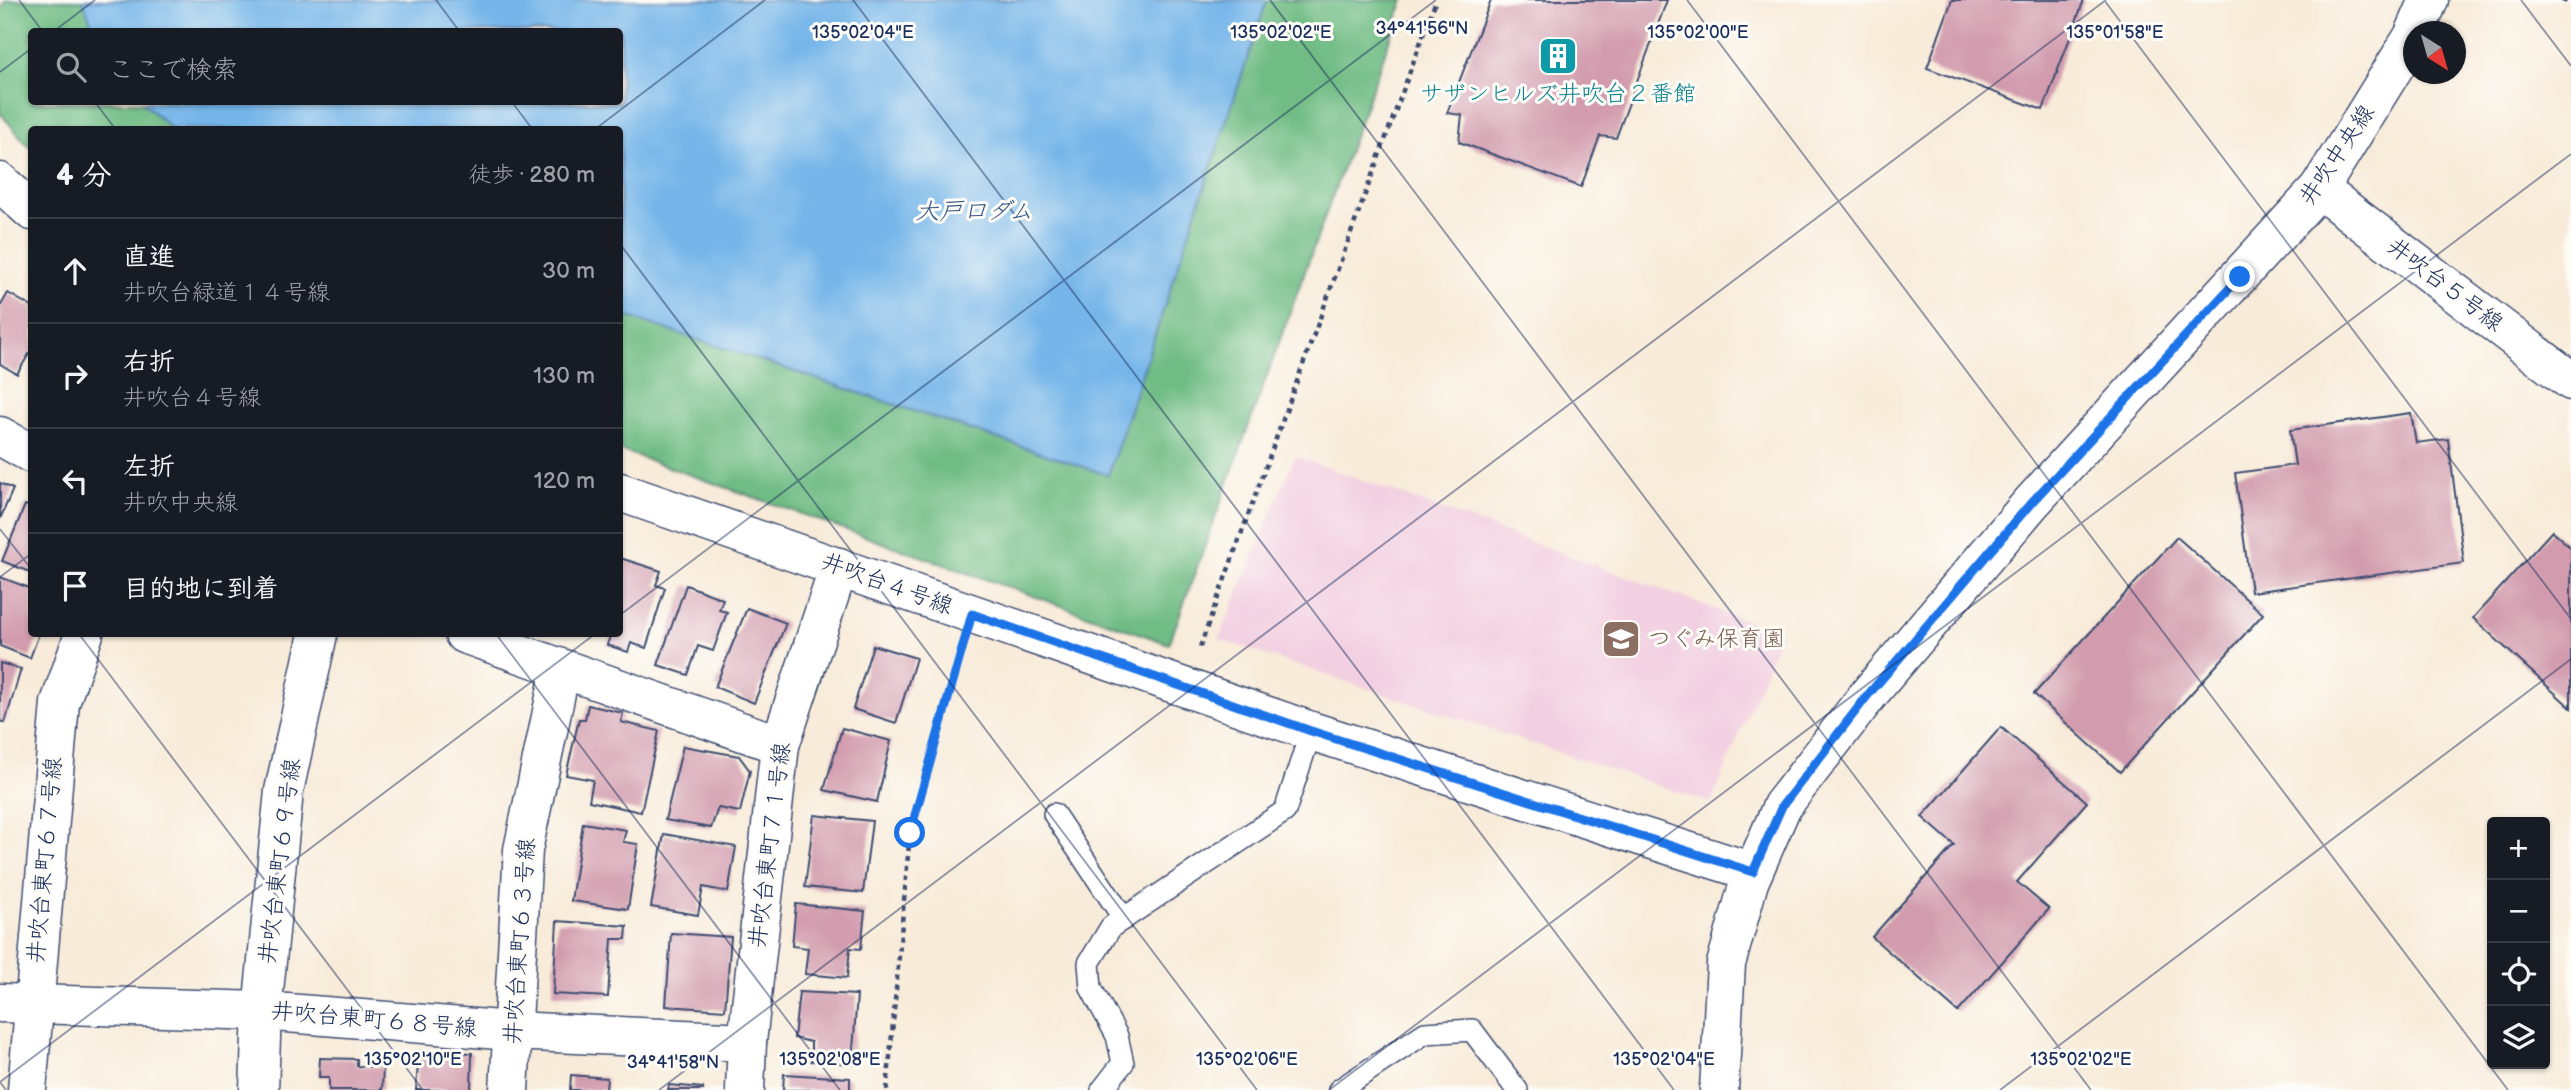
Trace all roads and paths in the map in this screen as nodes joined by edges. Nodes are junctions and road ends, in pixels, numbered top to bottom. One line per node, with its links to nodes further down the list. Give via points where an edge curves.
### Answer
1 (1436, 0): 20 (path)
2 (2429, 0): 5 (street, 井吹中央線)
3 (2562, 0): 4 (path)
4 (2571, 3)
5 (2419, 21)
6 (2403, 51): 8 (street, 井吹中央線)
7 (0, 182): 9 (street)
8 (2319, 189): 10 (street, 井吹台５号線); 24 (street, 井吹中央線, via 2031,503 1868,695 1782,806)
9 (28, 207)
10 (2571, 381)
11 (0, 436): 12 (street)
12 (28, 452)
13 (623, 493): 14 (street, 井吹台４号線)
14 (839, 566): 15 (street, 井吹台４号線); 22 (street, 井吹台東町７１号線)
15 (972, 614): 20 (street, 井吹台４号線); 34 (path, via 910,833)
16 (83, 637): 26 (street, 井吹台東町６７号線, via 60,703)
17 (317, 637): 27 (street, 井吹台東町６９号線, via 284,791)
18 (472, 637): 19 (street)
19 (561, 669): 22 (street); 28 (street, 井吹台東町６３号線, via 523,850)
20 (1185, 688): 21 (street, 井吹台４号線)
21 (1311, 731): 24 (street, 井吹台４号線); 25 (lane, via 1285,811)
22 (780, 745): 29 (street, 井吹台東町７１号線)
23 (1054, 814): 25 (lane)
24 (1753, 872): 38 (street, 井吹中央線, via 1726,964)
25 (1124, 919): 35 (lane, via 1111,927 1089,963 1091,988 1118,1036 1123,1063)
26 (16, 1003): 27 (street, 井吹台東町６８号線); 30 (street, 井吹台東町６７号線)
27 (262, 1011): 28 (street, 井吹台東町６８号線); 31 (street, 井吹台東町６９号線)
28 (512, 1031): 29 (street, 井吹台東町６８号線); 32 (street, 井吹台東町６３号線)
29 (747, 1042): 33 (street, 井吹台東町７１号線)
30 (27, 1090)
31 (260, 1090)
32 (509, 1090)
33 (745, 1090)
34 (887, 1090)
35 (1102, 1090)
36 (1339, 1090): 37 (lane, via 1425,1034 1472,1030)
37 (1517, 1090)
38 (1719, 1090)

